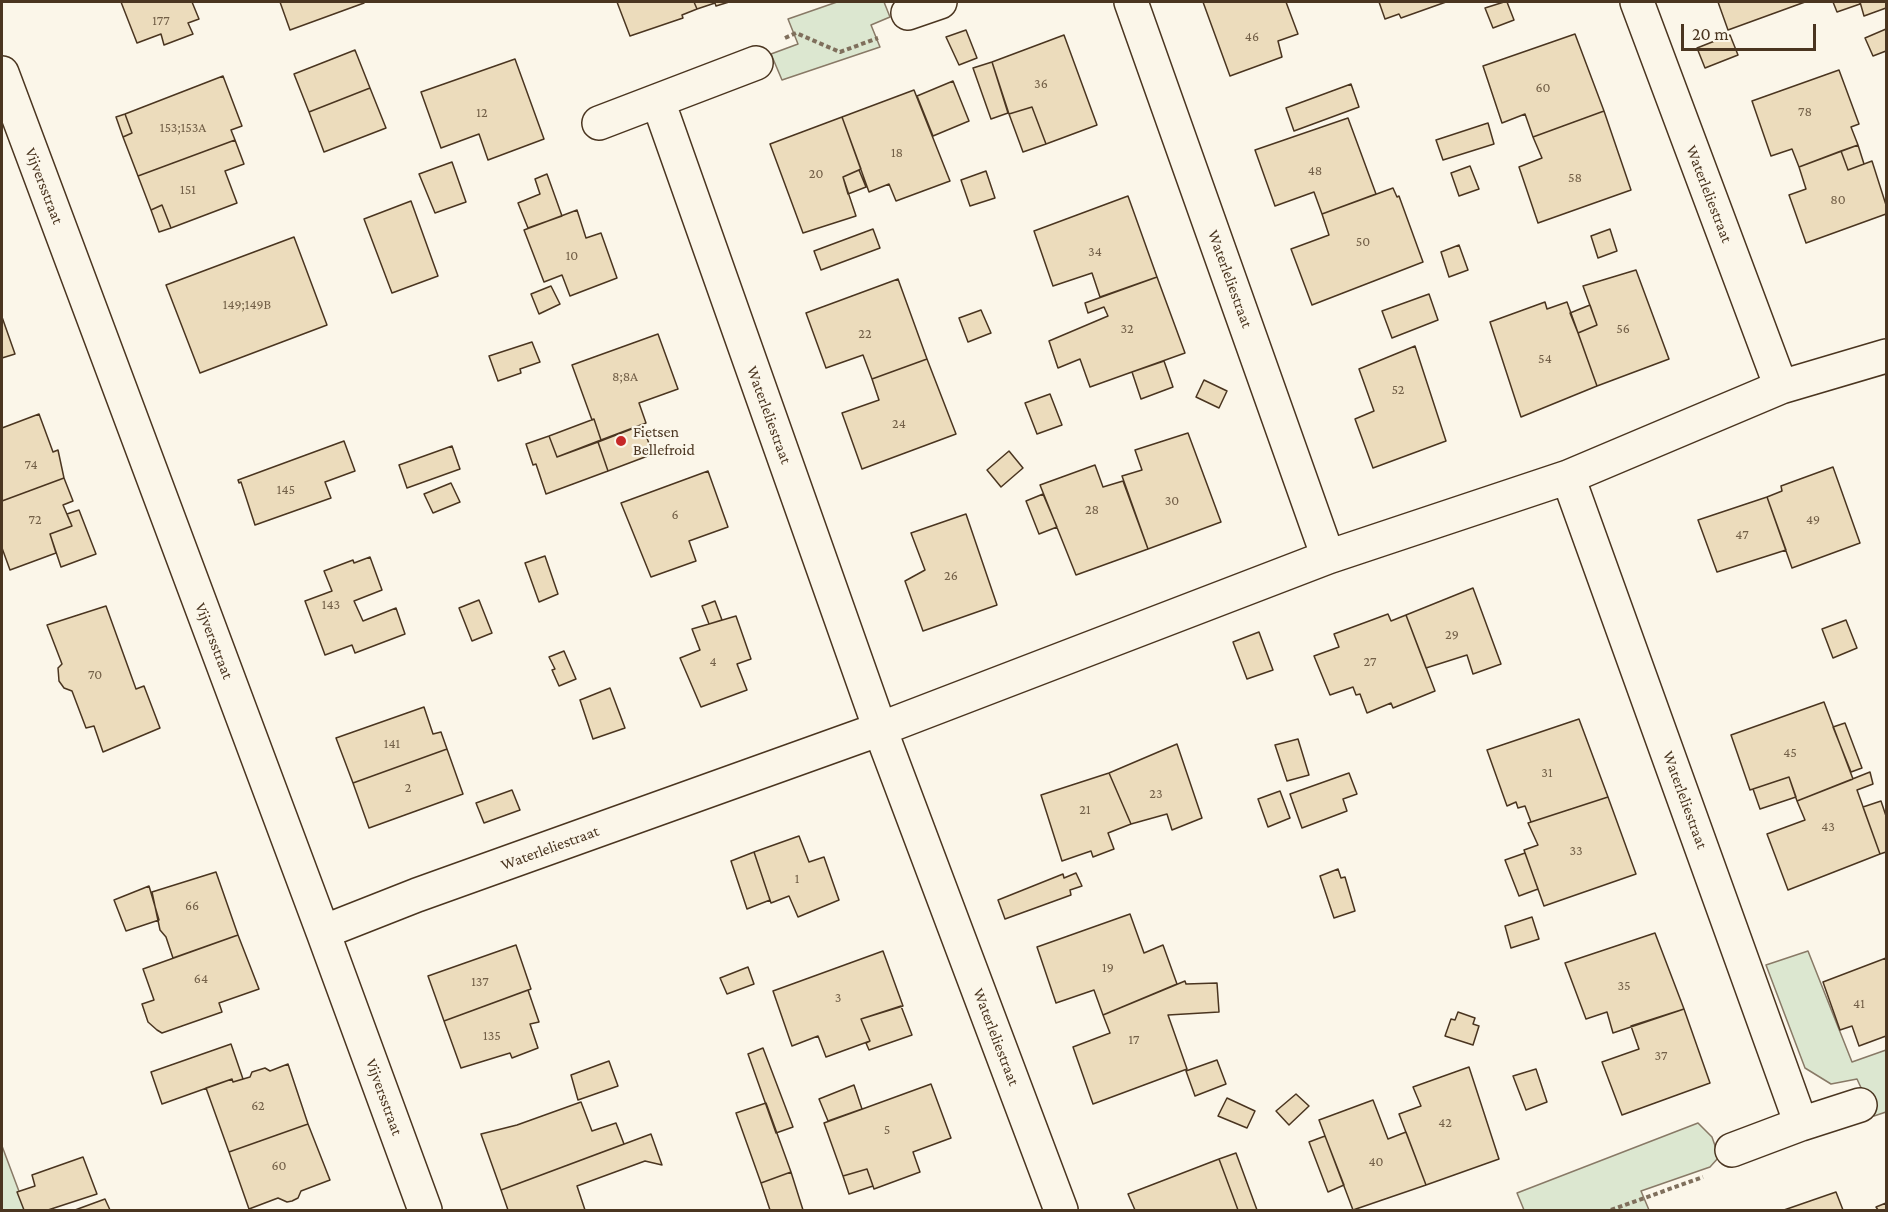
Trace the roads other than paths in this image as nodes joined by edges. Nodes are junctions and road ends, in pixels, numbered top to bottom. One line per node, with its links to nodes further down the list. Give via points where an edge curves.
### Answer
1 (940, 2): 4 (street)
2 (1131, 2): 12 (street, Waterleliestraat)
3 (1636, 2): 10 (street, Waterleliestraat)
4 (908, 13)
5 (756, 63): 7 (street)
6 (2, 73): 14 (street, Vijversstraat)
7 (658, 101): 8 (street); 13 (street, Waterleliestraat)
8 (599, 123)
9 (1887, 356): 10 (street, Waterleliestraat)
10 (1781, 387): 11 (street, Waterleliestraat)
11 (1568, 477): 12 (street, Waterleliestraat); 16 (street, Waterleliestraat)
12 (1328, 557): 13 (street, Waterleliestraat)
13 (880, 729): 14 (street, Waterleliestraat); 19 (street, Waterleliestraat)
14 (323, 932): 18 (street, Vijversstraat)
15 (1860, 1105): 16 (street)
16 (1801, 1124): 17 (street)
17 (1732, 1150)
18 (425, 1210)
19 (1061, 1210)

